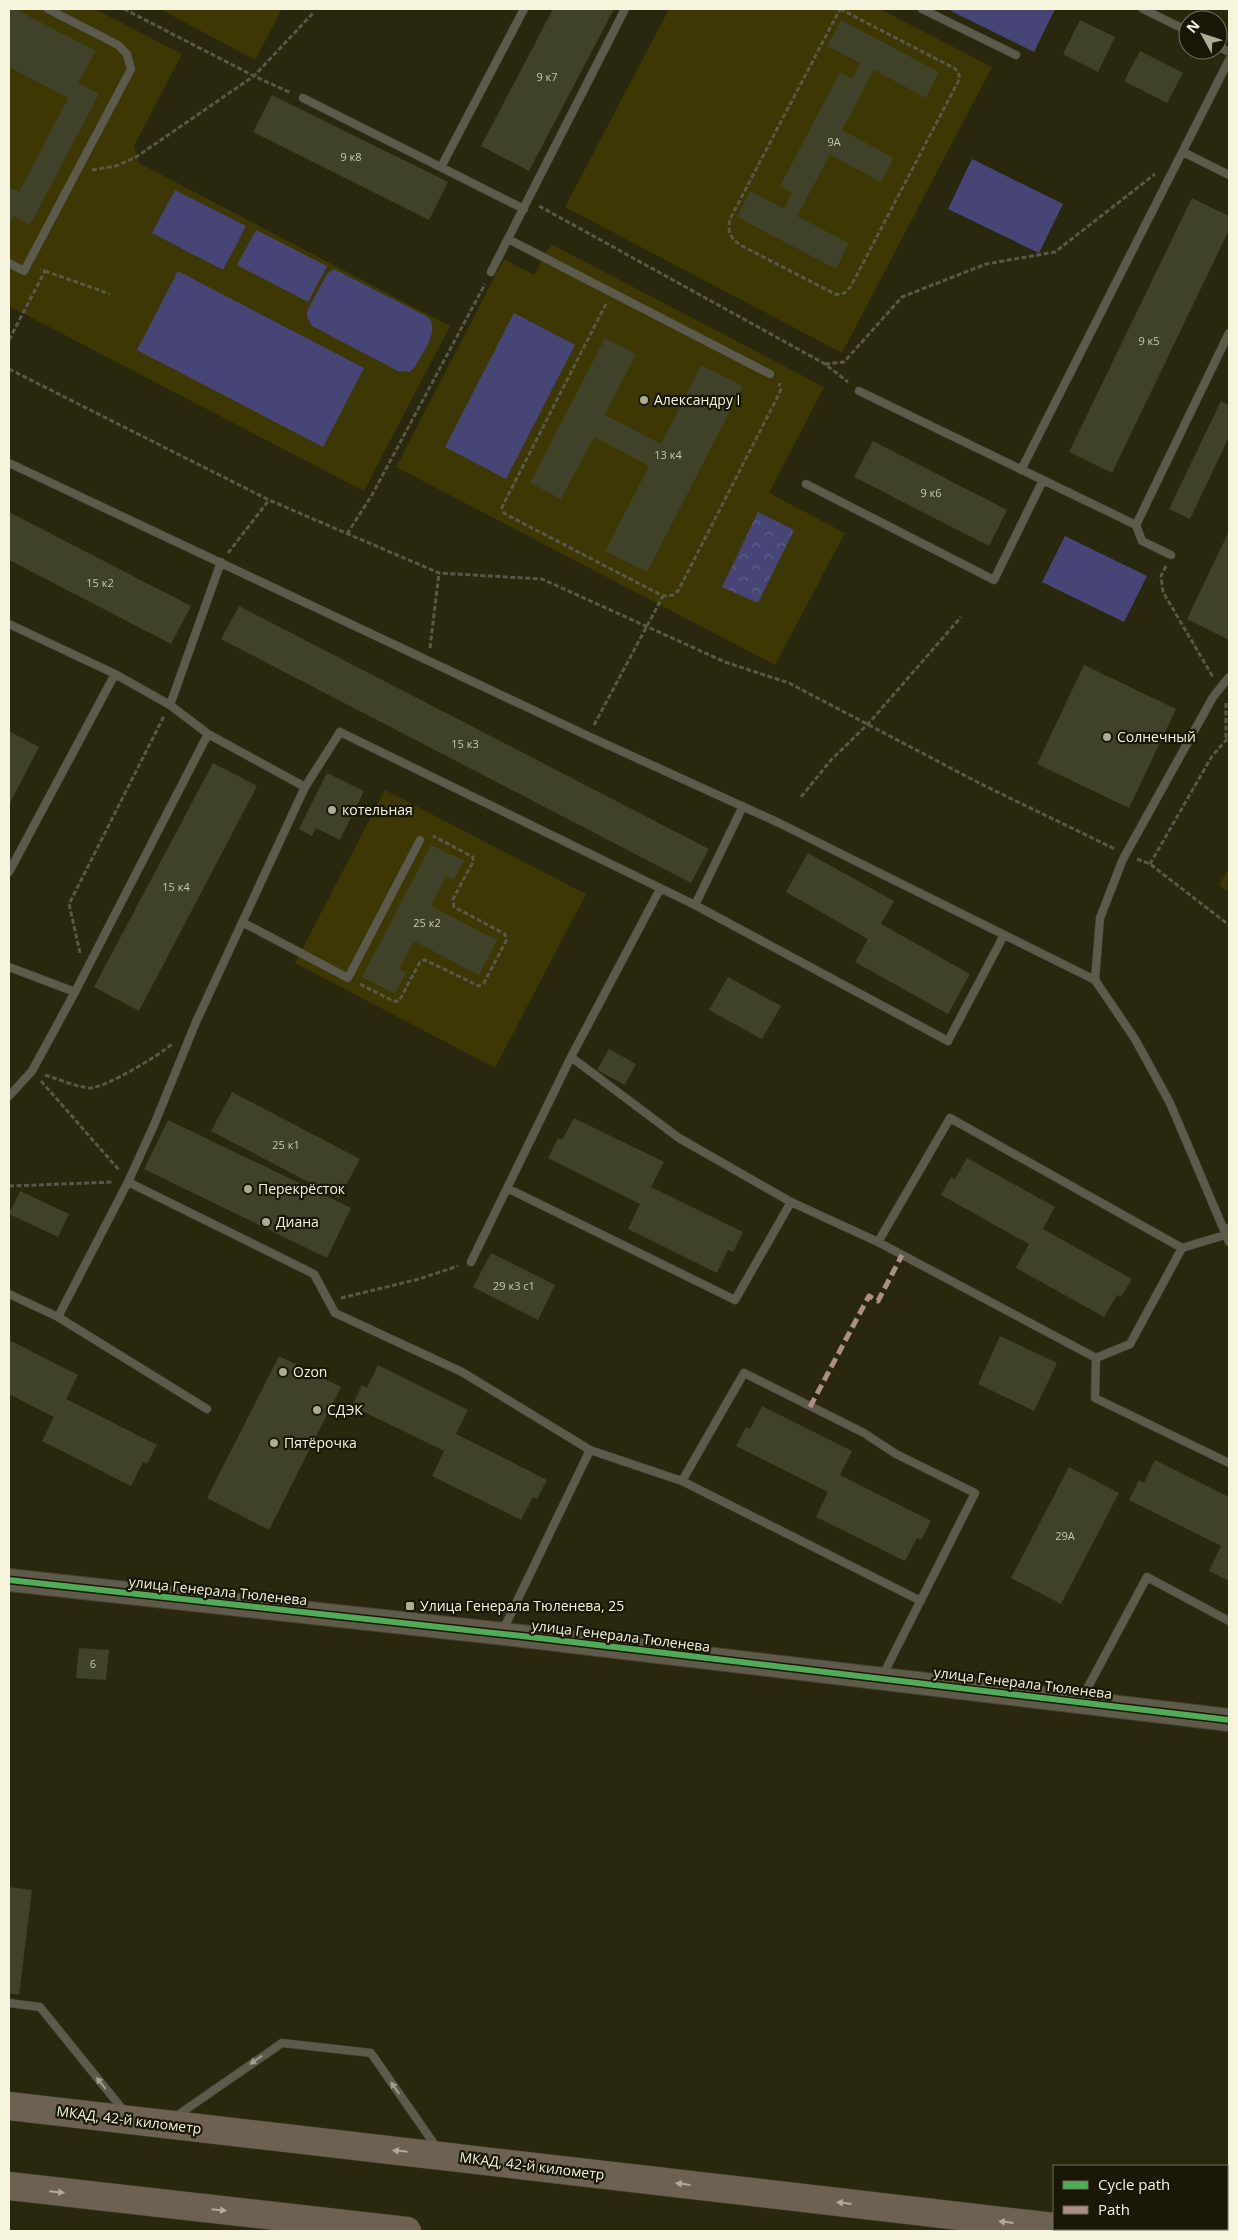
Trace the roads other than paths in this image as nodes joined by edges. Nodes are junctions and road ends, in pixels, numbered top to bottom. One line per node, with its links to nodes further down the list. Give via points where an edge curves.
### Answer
1 (48, 9): 15 (lane, via 118,45 127,54 132,69 24,271)
2 (524, 9): 11 (lane)
3 (625, 9): 13 (lane)
4 (922, 9): 7 (lane)
5 (1143, 9): 6 (lane)
6 (1178, 26)
7 (1016, 55)
8 (1229, 60): 10 (lane)
9 (303, 98): 11 (lane)
10 (1183, 152): 12 (lane); 21 (lane)
11 (441, 167): 13 (lane)
12 (1229, 175)
13 (524, 209): 14 (lane)
14 (508, 239): 16 (lane); 18 (lane)
15 (9, 263)
16 (491, 272)
17 (1229, 332): 24 (lane)
18 (770, 374)
19 (859, 391): 21 (lane)
20 (9, 463): 26 (lane)
21 (1021, 470): 22 (lane)
22 (1043, 480): 23 (lane, via 994,580); 24 (lane)
23 (806, 484)
24 (1136, 525): 25 (lane, via 1142,541)
25 (1170, 555)
26 (221, 562): 30 (lane); 33 (lane)
27 (9, 624): 28 (lane)
28 (115, 674): 30 (lane); 35 (lane)
29 (1229, 677): 41 (lane, via 1213,697 1125,854 1100,918)
30 (170, 705): 31 (lane)
31 (208, 734): 32 (lane); 42 (lane)
32 (305, 787): 36 (lane, via 340,732); 38 (lane)
33 (743, 806): 37 (lane); 39 (lane)
34 (420, 840): 38 (lane, via 348,978)
35 (9, 872)
36 (660, 889): 37 (lane); 43 (lane)
37 (694, 905): 39 (lane, via 948,1041)
38 (242, 922): 45 (lane)
39 (1004, 935): 41 (lane)
40 (9, 967): 42 (lane)
41 (1095, 980): 48 (lane, via 1135,1039 1170,1103)
42 (75, 992): 44 (lane, via 32,1071)
43 (571, 1056): 46 (lane); 47 (lane, via 679,1138)
44 (9, 1096)
45 (128, 1182): 53 (lane); 56 (lane, via 314,1274 335,1313 462,1372)
46 (507, 1188): 47 (lane, via 735,1300); 51 (lane)
47 (791, 1202): 49 (lane)
48 (1228, 1235): 50 (lane)
49 (878, 1242): 50 (lane, via 950,1118); 54 (lane)
50 (1182, 1248): 54 (lane, via 1130,1344)
51 (471, 1262)
52 (9, 1294): 53 (lane)
53 (58, 1317): 55 (lane)
54 (1096, 1358): 57 (lane, via 1095,1398)
55 (207, 1409)
56 (590, 1450): 58 (lane); 62 (lane)
57 (1229, 1464)
58 (682, 1481): 60 (lane); 60 (lane, via 744,1373 975,1493)
59 (9, 1580): 62 (street, улица Генерала Тюленева)
60 (921, 1601): 63 (lane)
61 (1229, 1621): 64 (lane, via 1147,1577)
62 (501, 1634): 63 (street, улица Генерала Тюленева)
63 (881, 1679): 64 (street, улица Генерала Тюленева)
64 (1080, 1702): 65 (street, улица Генерала Тюленева)
65 (1229, 1720)
66 (9, 2003): 68 (lane, one-way to 66, via 40,2007)
67 (9, 2106): 68 (highway, МКАД, 42-й километр)
68 (132, 2121): 69 (highway, МКАД, 42-й километр)
69 (164, 2124): 70 (highway, МКАД, 42-й километр, one-way to 69); 70 (lane, one-way to 69, via 371,2054 282,2042)
70 (443, 2156): 72 (highway, МКАД, 42-й километр, one-way to 70)
71 (9, 2186): 73 (highway, one-way to 73)
72 (1053, 2227)
73 (407, 2231)

